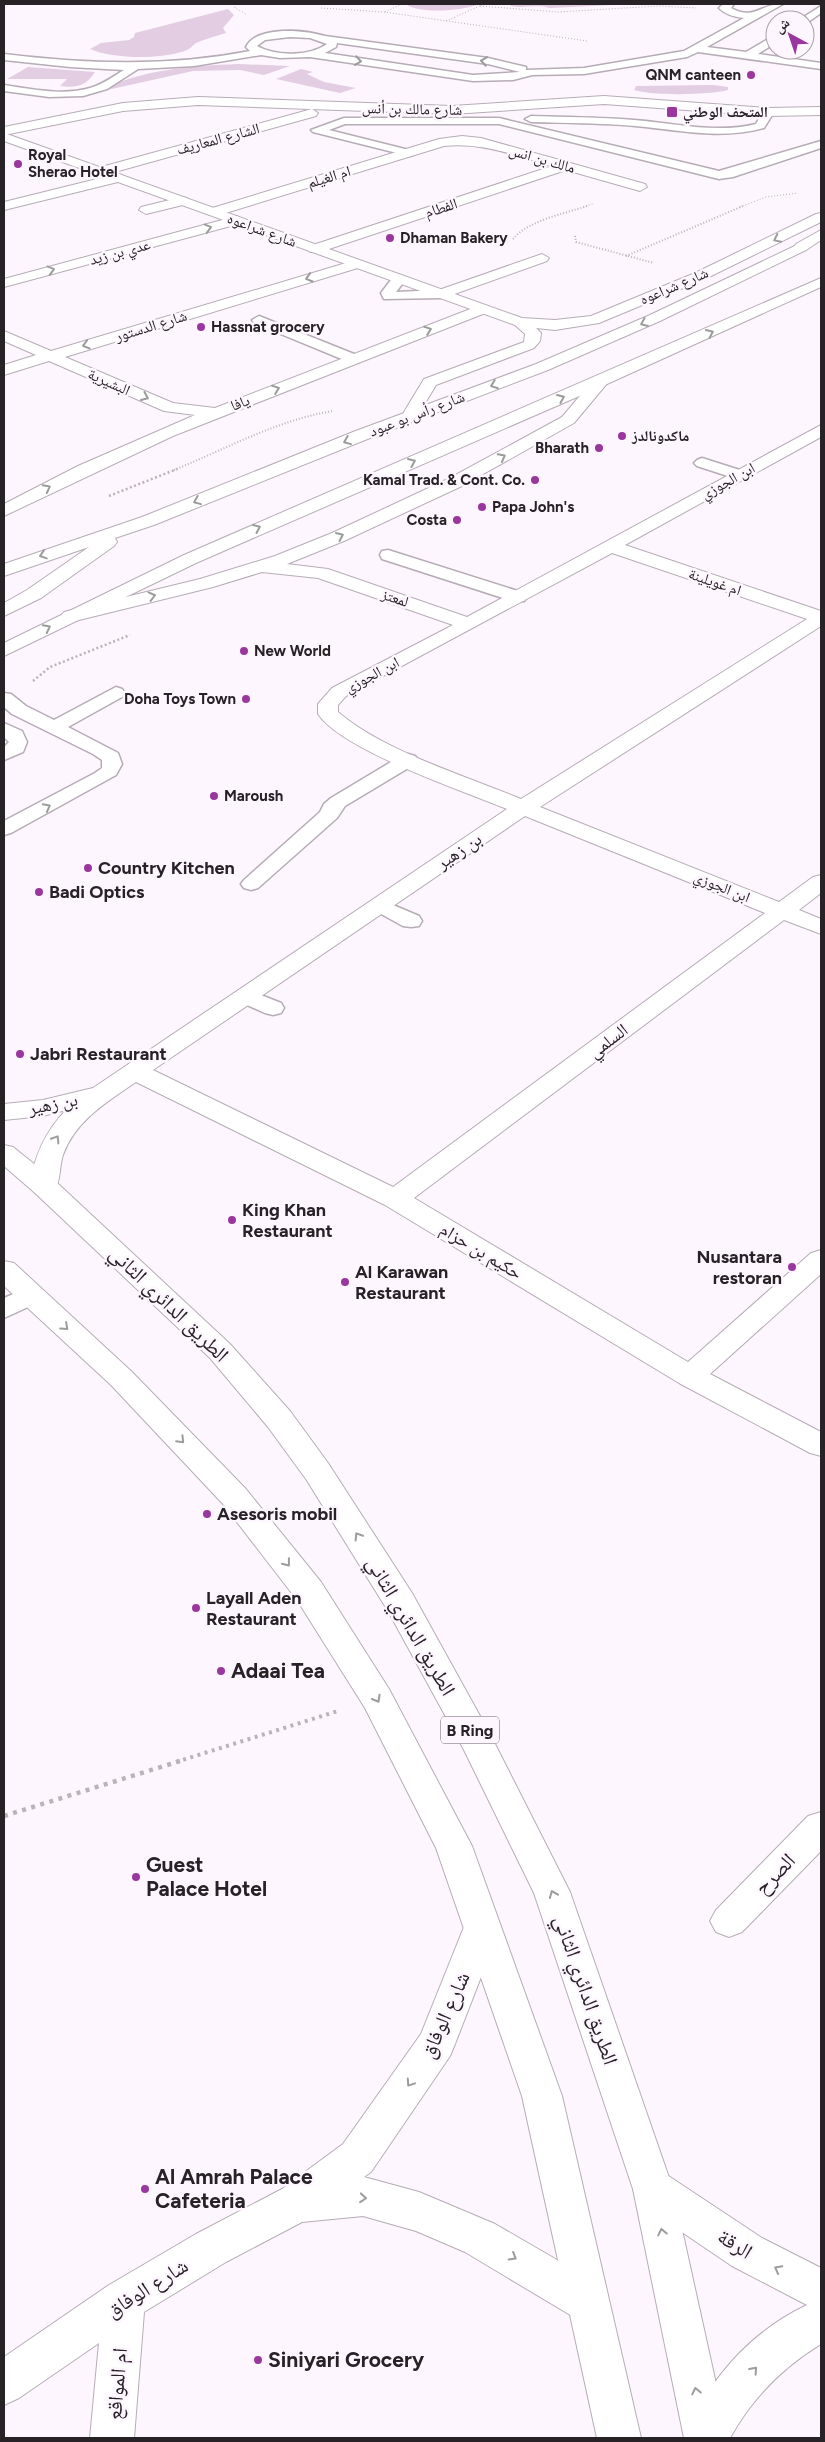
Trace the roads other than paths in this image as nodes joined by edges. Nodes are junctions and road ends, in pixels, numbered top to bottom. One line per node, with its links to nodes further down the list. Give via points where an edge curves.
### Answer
1 (778, 4): 3 (lane)
2 (726, 6): 3 (lane, via 735,14)
3 (754, 17): 6 (lane)
4 (327, 39): 7 (lane, via 301,34 268,36 251,44); 8 (lane, via 331,42 330,48); 13 (lane, one-way to 4, via 488,61)
5 (765, 45): 9 (lane)
6 (698, 49): 9 (lane); 13 (lane, via 618,67)
7 (260, 52): 8 (lane); 12 (lane, via 186,65)
8 (309, 54): 13 (lane, one-way to 13, via 472,78 513,77)
9 (748, 56): 11 (lane)
10 (8, 59): 12 (lane)
11 (821, 66)
12 (134, 68): 14 (lane, via 102,87 86,92 65,94)
13 (532, 72)
14 (4, 88)
15 (336, 107): 17 (main road, شارع مالك بن أنس, via 452,110 636,100); 19 (main road, شارع مالك بن أنس, via 237,101 160,103 123,107); 25 (main road, الشارع المعاريف)
16 (821, 111): 17 (main road, شارع مالك بن أنس)
17 (768, 112): 18 (lane, via 762,124 738,130 690,130 603,122)
18 (499, 121): 22 (lane, via 710,175 729,174); 23 (lane, via 344,122 317,130)
19 (4, 131)
20 (4, 138): 25 (main road, شارع شراعوه)
21 (443, 142): 23 (main road, ام الغيلم); 24 (main road, مالك بن انس, via 477,141)
22 (821, 144)
23 (408, 153): 31 (main road, ام الغيلم)
24 (566, 166): 27 (main road, مالك بن انس); 37 (main road, الفطام)
25 (99, 172): 26 (main road, شارع شراعوه)
26 (117, 178): 28 (main road, شارع شراعوه); 29 (main road)
27 (640, 187)
28 (182, 201): 30 (main road); 31 (main road, شارع شراعوه)
29 (4, 206)
30 (146, 210)
31 (214, 212): 33 (main road, شارع شراعوه)
32 (821, 217): 46 (main road, شارع شراعوه, one-way to 46, via 700,276)
33 (237, 220): 37 (main road, شارع شراعوه); 42 (main road, عدي بن زيد, one-way to 33)
34 (821, 234): 36 (main road)
35 (821, 239): 36 (main road, شارع رأس بو عبود)
36 (801, 247): 55 (main road, شارع رأس بو عبود, one-way to 55, via 656,318 542,367)
37 (315, 249): 39 (main road, شارع شراعوه)
38 (542, 258): 43 (main road)
39 (356, 264): 40 (main road, شارع شراعوه); 50 (main road, شارع الدستور, one-way to 50)
40 (399, 279): 43 (main road, شارع شراعوه); 43 (lane, via 389,296)
41 (821, 282): 53 (main road, one-way to 41)
42 (4, 283)
43 (441, 294): 44 (main road, شارع شراعوه)
44 (483, 309): 47 (main road, شارع شراعوه); 51 (main road, يافا, one-way to 44)
45 (259, 320): 51 (lane)
46 (594, 320): 47 (main road, شارع شراعوه, via 546,325); 49 (main road)
47 (520, 322): 49 (main road, via 534,336)
48 (4, 336): 50 (main road, البشيرية)
49 (523, 348): 55 (main road, via 430,382)
50 (50, 356): 52 (main road, شارع الدستور); 54 (main road, البشيرية, one-way to 54, via 170,408)
51 (354, 359): 54 (main road, يافا, one-way to 51)
52 (4, 370)
53 (601, 381): 62 (main road, one-way to 53, via 456,482 568,420); 69 (main road, one-way to 53, via 269,523)
54 (217, 412): 59 (main road, يافا, one-way to 54, via 110,458)
55 (409, 417): 60 (main road, شارع رأس بو عبود, one-way to 60)
56 (821, 430): 58 (main road, ابن الجوزي)
57 (698, 465): 58 (lane)
58 (734, 478): 61 (main road, ابن الجوزي)
59 (4, 511)
60 (127, 528): 65 (main road, شارع رأس بو عبود, one-way to 65); 68 (main road, via 55,580)
61 (609, 546): 67 (main road, ابن الجوزي); 70 (main road, ام غويلينة)
62 (315, 547): 64 (main road); 66 (main road, via 314,561)
63 (388, 555): 67 (lane)
64 (254, 568): 66 (main road, لمعتز); 69 (main road, one-way to 64)
65 (4, 570)
66 (321, 573): 71 (main road, لمعتز)
67 (518, 597): 71 (main road, ابن الجوزي)
68 (4, 610)
69 (71, 616): 72 (main road, one-way to 69)
70 (821, 618): 79 (main road, بن زهير)
71 (469, 624): 78 (main road, ابن الجوزي, via 339,692 328,704 328,714 340,727)
72 (4, 650)
73 (116, 693): 75 (lane)
74 (4, 698): 75 (lane, via 19,710)
75 (55, 727): 80 (lane, one-way to 75, via 111,771 111,757)
76 (4, 729): 77 (lane, via 15,735 18,742 16,748)
77 (4, 754)
78 (408, 760): 79 (main road, ابن الجوزي); 82 (lane, via 338,802 330,814)
79 (524, 807): 83 (main road, بن زهير); 84 (main road, ابن الجوزي)
80 (4, 829)
81 (821, 882): 84 (main road, السلمي)
82 (251, 884)
83 (379, 905): 85 (lane); 87 (main road, بن زهير)
84 (782, 911): 86 (main road, ابن الجوزي); 94 (main road, السلمي)
85 (412, 921)
86 (821, 927)
87 (246, 996): 88 (lane); 89 (main road, بن زهير)
88 (273, 1008)
89 (134, 1071): 90 (main road, بن زهير); 94 (main road, حكيم بن حزام)
90 (102, 1093): 91 (main road, بن زهير, via 43,1108); 93 (main road, بن زهير, one-way to 90, via 45,1165 52,1145 75,1115)
91 (4, 1112)
92 (4, 1152): 93 (main road, الطريق الدائري الثاني / B Ring)
93 (44, 1186): 103 (main road, الطريق الدائري الثاني / B Ring, one-way to 93, via 552,1892 478,1744 400,1602 317,1471 279,1419 220,1351)
94 (394, 1200): 98 (main road, حكيم بن حزام)
95 (821, 1259): 98 (main road)
96 (4, 1270): 97 (main road)
97 (17, 1302): 102 (main road, one-way to 102, via 121,1378 234,1496 309,1591 377,1699 454,1846)
98 (689, 1376): 99 (main road, حكيم بن حزام)
99 (821, 1445)
100 (821, 1827): 101 (main road, الصرح)
101 (729, 1921)
102 (481, 1928): 104 (main road, شارع الوفاق, one-way to 104, via 436,2044 357,2158); 107 (main road, via 542,2096)
103 (653, 2188): 105 (main road, الرقة, one-way to 103, via 747,2252); 112 (main road, الطريق الدائري الثاني / B Ring, one-way to 103)
104 (298, 2203): 106 (main road, شارع الوفاق, via 211,2248); 107 (main road, شارع الوفاق, one-way to 107, via 363,2196 419,2212 480,2238)
105 (821, 2290)
106 (124, 2300): 109 (main road, شارع الوفاق); 110 (main road, ام المواقع)
107 (587, 2301): 111 (main road)
108 (821, 2321): 112 (main road, one-way to 108, via 732,2394 766,2357)
109 (4, 2383)
110 (112, 2438)
111 (619, 2438)
112 (706, 2438)

